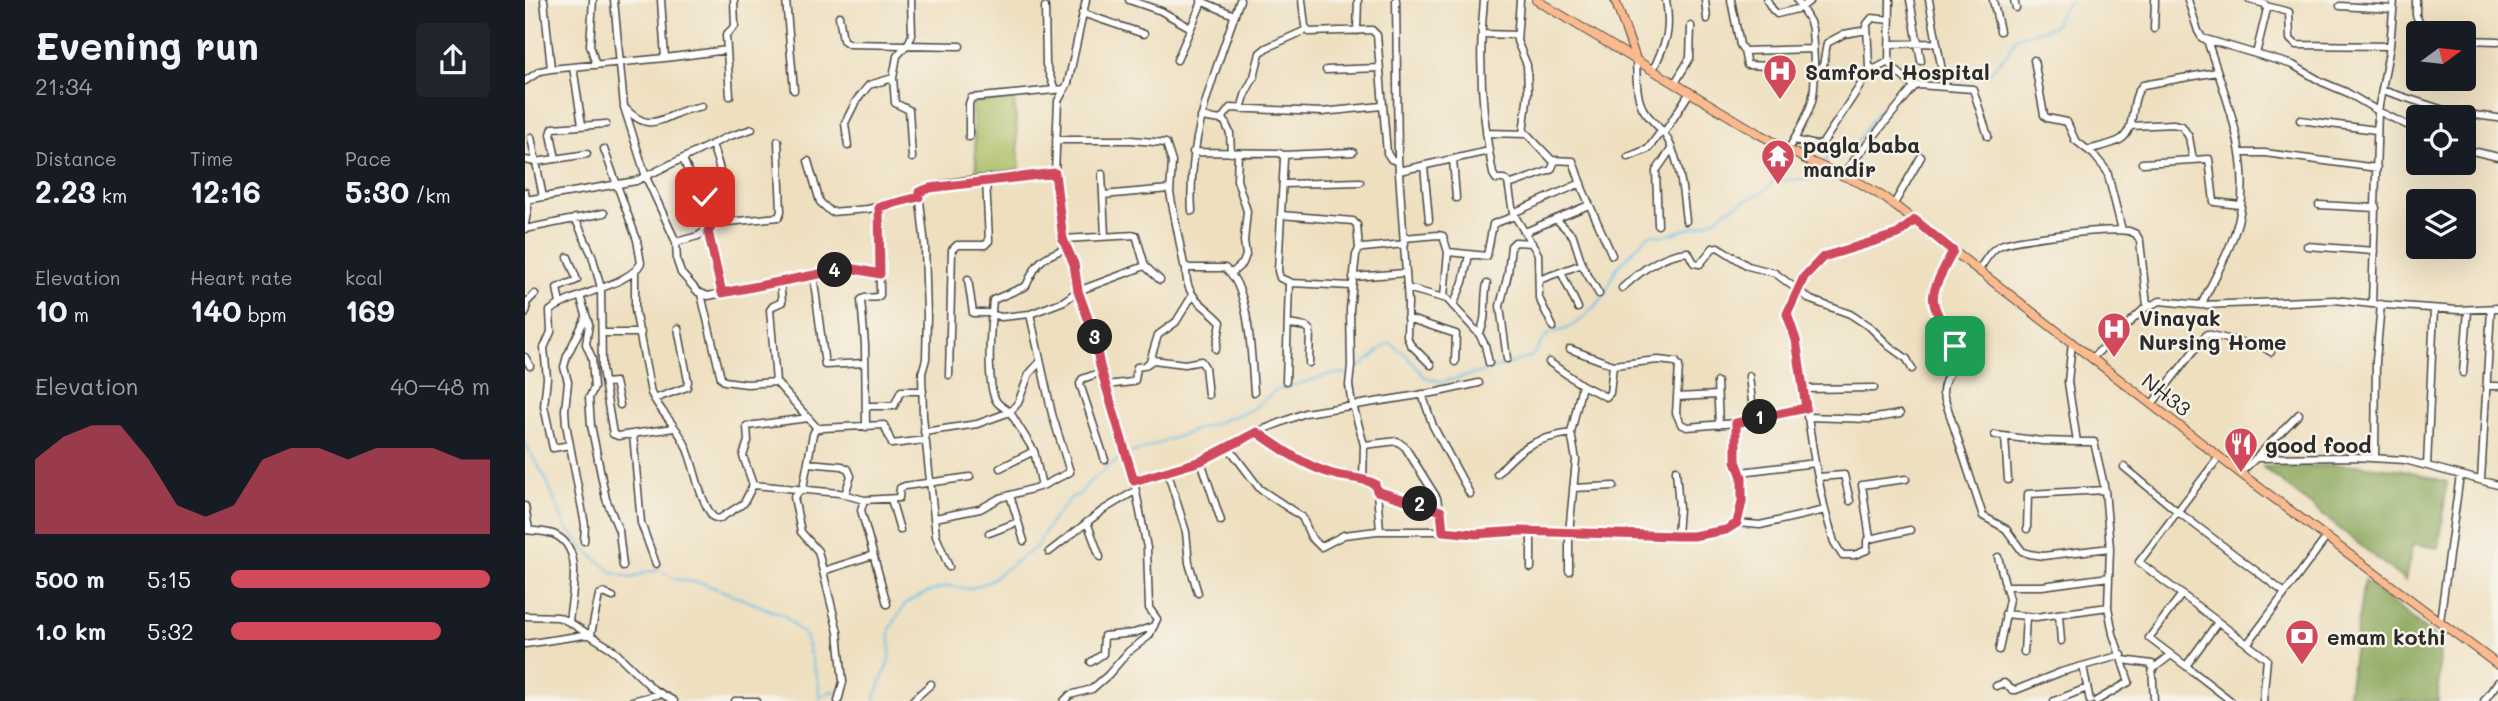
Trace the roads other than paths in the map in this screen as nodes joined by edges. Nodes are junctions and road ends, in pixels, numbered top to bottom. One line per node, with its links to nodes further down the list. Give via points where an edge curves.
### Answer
1 (544, 0): 85 (street)
2 (593, 0): 81 (street, via 590,45)
3 (614, 0): 80 (street)
4 (661, 0): 74 (street)
5 (734, 0): 71 (street, via 735,26 726,35)
6 (786, 0): 97 (street)
7 (911, 0): 67 (street, via 912,35)
8 (1086, 0): 45 (street)
9 (1129, 0): 52 (street)
10 (1219, 0): 40 (street)
11 (1240, 0): 46 (street)
12 (1302, 0): 54 (street)
13 (1358, 0): 56 (street)
14 (1396, 0): 151 (street)
15 (1484, 0): 59 (street)
16 (1520, 0): 60 (street)
17 (1537, 0): 44 (main road, NH33)
18 (1555, 0): 44 (street)
19 (1615, 0): 75 (main road)
20 (1705, 0): 48 (street)
21 (1731, 0): 72 (street)
22 (1767, 0): 41 (street, via 1777,14)
23 (1797, 0): 41 (street)
24 (1811, 0): 41 (street)
25 (1890, 0): 49 (street)
26 (1910, 0): 66 (street)
27 (1929, 0): 64 (street)
28 (1993, 0): 57 (street)
29 (2014, 0): 42 (street)
30 (2155, 0): 53 (street)
31 (2188, 0): 61 (street, via 2198,31)
32 (2250, 0): 37 (street)
33 (2394, 0): 43 (street)
34 (2416, 0): 50 (street)
35 (1201, 1): 40 (street); 52 (street)
36 (1666, 1): 88 (street, via 1668,38)
37 (2266, 6): 69 (street, via 2290,12 2290,39 2296,44); 73 (street)
38 (2340, 6): 43 (street)
39 (1045, 7): 98 (street, via 1046,65)
40 (1216, 8): 46 (street)
41 (1801, 8): 70 (street, via 1810,22)
42 (2016, 8)
43 (2393, 9): 69 (street)
44 (1554, 11): 75 (main road, NH33)
45 (1082, 13): 58 (street); 96 (street)
46 (1234, 15): 107 (street)
47 (839, 16): 67 (street, via 843,40 849,44)
48 (1707, 19)
49 (1889, 20): 55 (street, via 1869,18); 65 (street)
50 (2419, 21)
51 (1691, 26): 93 (street, via 1690,58)
52 (1191, 28): 76 (street)
53 (2154, 29)
54 (1306, 30): 56 (street); 105 (street, via 1260,53)
55 (1867, 30): 86 (street); 89 (street, via 1827,43 1823,66)
56 (1357, 31): 84 (street, via 1375,32)
57 (2000, 31)
58 (1144, 34)
59 (1483, 34): 60 (street); 118 (street)
60 (1517, 35): 119 (street, via 1527,69)
61 (2207, 40): 73 (street); 90 (street)
62 (2476, 40): 63 (street)
63 (2498, 41)
64 (1937, 43): 66 (street); 95 (street)
65 (1889, 44): 66 (street); 79 (street)
66 (1917, 44): 78 (street)
67 (907, 45): 68 (street); 91 (street, via 897,56)
68 (960, 46)
69 (2390, 46): 99 (street)
70 (1813, 49): 72 (street); 89 (street)
71 (727, 50): 74 (street); 101 (street)
72 (1744, 51): 82 (street, via 1747,65)
73 (2256, 54): 106 (street, via 2299,68)
74 (665, 58): 80 (street)
75 (1636, 59): 88 (main road, NH33); 117 (street, via 1640,103)
76 (1177, 60)
77 (2034, 60): 131 (street, via 2045,116 2065,121)
78 (1921, 61)
79 (1888, 62): 86 (street); 94 (street)
80 (619, 63): 81 (street); 104 (street)
81 (596, 65): 83 (street)
82 (1769, 66)
83 (573, 67): 85 (street); 112 (street)
84 (1380, 68): 87 (street); 103 (street)
85 (551, 69): 92 (street)
86 (1871, 69): 124 (street, via 1822,144)
87 (1326, 70)
88 (1653, 70): 93 (main road, NH33)
89 (1813, 71): 124 (street, via 1811,101)
90 (2217, 72): 113 (street, via 2143,85 2136,95); 137 (street)
91 (893, 78): 127 (street, via 869,85 856,101 845,123); 145 (street, via 895,103 909,110)
92 (525, 80)
93 (1675, 83): 100 (main road, NH33)
94 (1913, 86): 95 (street); 159 (street)
95 (1945, 88): 120 (street, via 1973,89)
96 (1065, 89): 98 (street); 123 (street, via 1059,95)
97 (794, 90)
98 (1055, 90): 122 (street, via 971,98)
99 (2382, 90): 106 (street); 109 (street, via 2449,112)
100 (1690, 92): 117 (street); 130 (main road, NH33)
101 (730, 96)
102 (702, 106): 104 (street, via 656,124)
103 (1382, 106): 105 (street, via 1330,111); 151 (street, via 1387,153)
104 (624, 107): 160 (street)
105 (1241, 109): 108 (street, via 1228,108)
106 (2378, 111): 114 (street); 116 (street)
107 (1201, 117): 108 (street); 133 (street)
108 (1223, 118): 136 (street)
109 (2498, 118)
110 (2300, 120): 116 (street)
111 (606, 124): 112 (street)
112 (582, 125): 143 (street, via 551,130)
113 (2130, 125): 131 (street, via 2119,140); 148 (street, via 2182,126 2189,136)
114 (2406, 125)
115 (752, 129): 126 (street)
116 (2376, 130): 155 (street)
117 (1663, 131): 128 (street); 140 (street, via 1648,149)
118 (1486, 134): 119 (street); 132 (street)
119 (1523, 134): 152 (street)
120 (1988, 136)
121 (531, 137): 150 (street)
122 (969, 137)
123 (1056, 140): 157 (street); 167 (street, via 1161,141 1170,155)
124 (1794, 140): 130 (street)
125 (778, 141): 193 (street, via 779,217 717,223)
126 (712, 144): 144 (street); 171 (street, via 720,181)
127 (848, 146)
128 (1672, 148): 189 (street); 191 (street, via 1656,171)
129 (604, 149): 165 (street)
130 (1788, 150): 159 (main road, NH33)
131 (2088, 150): 194 (street, via 2103,164 2111,181)
132 (1489, 151): 146 (street); 166 (street, via 1494,177)
133 (1193, 152): 136 (street); 181 (street)
134 (1353, 152): 139 (street)
135 (2476, 152): 142 (street)
136 (1234, 153): 139 (street); 218 (street, via 1248,216 1246,255)
137 (2239, 153): 155 (street); 177 (street)
138 (587, 155): 143 (street)
139 (1283, 155): 164 (street)
140 (1628, 157)
141 (1921, 157): 175 (street)
142 (2498, 157)
143 (556, 159): 150 (street)
144 (683, 159): 160 (street); 171 (street)
145 (912, 159)
146 (1453, 159): 154 (street); 173 (street)
147 (525, 160): 150 (street)
148 (2193, 160): 153 (street); 177 (street, via 2210,160 2214,202)
149 (808, 161): 179 (street, via 827,211)
150 (536, 162): 170 (street)
151 (1398, 162): 156 (street)
152 (1555, 162): 163 (street, via 1571,160); 166 (street, via 1551,170)
153 (2143, 163)
154 (1424, 166): 156 (street); 187 (street)
155 (2377, 169): 180 (street)
156 (1399, 171): 198 (street)
157 (1055, 173): 161 (street); 197 (street)
158 (1102, 174): 169 (street)
159 (1842, 175): 175 (main road, NH33)
160 (646, 177): 165 (street); 199 (street)
161 (986, 180): 172 (street, via 930,188 919,192); 284 (street, via 989,241 957,245 952,250)
162 (1360, 181): 164 (street)
163 (1581, 183): 176 (street); 184 (street)
164 (1283, 184): 183 (street)
165 (618, 185): 170 (street); 213 (street, via 641,263)
166 (1509, 185): 184 (street)
167 (1170, 189): 169 (street); 212 (street)
168 (525, 192): 174 (street)
169 (1103, 195): 196 (street)
170 (544, 197): 174 (street)
171 (705, 197): 193 (street, via 710,204)
172 (919, 197): 179 (street); 297 (street, via 927,316)
173 (1456, 198)
174 (526, 199): 190 (street)
175 (1894, 204): 188 (main road, NH33)
176 (1589, 205): 186 (street); 208 (street)
177 (2240, 205): 244 (street, via 2236,231)
178 (2319, 205): 180 (street)
179 (879, 207): 217 (street)
180 (2376, 208): 205 (street)
181 (1192, 211)
182 (604, 213): 185 (street)
183 (1281, 215): 203 (street, via 1353,221); 225 (street, via 1279,271 1280,278)
184 (1514, 215): 195 (street); 207 (street, via 1493,224 1487,256)
185 (575, 219): 192 (street); 228 (street)
186 (1556, 219): 195 (street); 210 (street, via 1573,236)
187 (1429, 220)
188 (1915, 220): 204 (main road, NH33); 232 (street, via 1898,234 1823,257 1804,277)
189 (1686, 221)
190 (525, 224)
191 (1658, 225)
192 (525, 229)
193 (710, 229): 199 (street); 233 (street)
194 (2122, 230): 214 (street, via 2007,243 1995,248); 246 (street, via 2136,234 2140,241)
195 (1525, 232): 200 (street)
196 (1105, 236): 197 (street); 211 (street, via 1136,235)
197 (1063, 239): 202 (street)
198 (1404, 240): 203 (street); 206 (street, via 1441,235); 219 (street)
199 (676, 242): 235 (street, via 681,273)
200 (1532, 243): 223 (street, via 1539,258); 270 (street, via 1511,246 1501,299)
201 (2307, 246): 205 (street)
202 (1067, 248): 231 (street); 252 (street, via 1043,257 1026,286 995,298)
203 (1359, 249): 220 (street)
204 (1953, 251): 214 (main road, NH33); 394 (street, via 1932,298 1956,350 1943,394 1983,516 2006,529 2029,554)
205 (2374, 251): 242 (street)
206 (1448, 253): 207 (street); 239 (street)
207 (1469, 255): 245 (street)
208 (1612, 255)
209 (568, 257): 241 (street, via 577,280 557,288)
210 (1582, 264): 215 (street); 236 (street)
211 (1145, 266): 222 (street); 231 (street)
212 (1186, 267): 218 (street, via 1220,267); 238 (street)
213 (635, 271): 228 (street); 260 (street, via 635,310)
214 (1979, 271): 264 (main road, NH33)
215 (1560, 272): 223 (street); 247 (street)
216 (813, 274): 217 (street, via 855,268); 224 (street); 274 (street, via 825,365)
217 (880, 274): 274 (street, via 879,297 861,300)
218 (1231, 274): 298 (street, via 1240,288)
219 (1406, 274): 220 (street); 229 (street)
220 (1353, 277): 227 (street)
221 (968, 279): 252 (street, via 971,312)
222 (1160, 280)
223 (1539, 280): 257 (street, via 1539,298)
224 (780, 281): 233 (street); 287 (street, via 782,302 771,310)
225 (1289, 282): 227 (street); 256 (street)
226 (1487, 284): 261 (street)
227 (1351, 286): 306 (street)
228 (601, 288): 237 (street); 259 (street)
229 (1407, 288): 239 (street); 255 (street)
230 (1622, 288): 232 (street, via 1662,258 1688,252 1694,263 1700,264 1718,247)
231 (1078, 291): 253 (street); 282 (street)
232 (1799, 291): 281 (street, via 1870,327 1907,359); 296 (street, via 1787,314)
233 (722, 293): 235 (street)
234 (535, 294): 240 (street)
235 (701, 294): 287 (street, via 724,381)
236 (1599, 294)
237 (580, 296): 241 (street); 254 (street)
238 (1192, 296): 265 (street, via 1221,322); 271 (street, via 1176,322 1157,337)
239 (1444, 297): 245 (street)
240 (525, 302): 251 (street)
241 (560, 304): 328 (street, via 550,311 551,332 544,348 544,406 553,448)
242 (2372, 304): 243 (street); 244 (street, via 2335,300)
243 (2381, 304): 249 (street); 334 (street)
244 (2201, 305): 246 (street, via 2160,300)
245 (1453, 306): 261 (street)
246 (2147, 306): 269 (street)
247 (1578, 308)
248 (2495, 308): 250 (street); 262 (street)
249 (2434, 309): 250 (street); 339 (street)
250 (2467, 310): 283 (street)
251 (525, 314)
252 (992, 314): 253 (street); 309 (street, via 993,390 999,405)
253 (1030, 314): 275 (street)
254 (586, 317): 328 (street, via 565,362); 400 (street, via 594,388 589,398 591,425 606,499 619,531)
255 (1407, 318): 272 (street, via 1456,334); 278 (street, via 1407,341)
256 (1287, 324): 276 (street, via 1310,330); 286 (street)
257 (1553, 327)
258 (678, 328): 303 (street, via 688,387)
259 (602, 332): 260 (street); 289 (street)
260 (641, 333): 303 (street)
261 (1479, 334): 277 (street)
262 (2490, 338): 263 (street); 293 (street)
263 (2498, 338)
264 (2072, 342): 269 (main road, NH33); 327 (street, via 2068,382)
265 (1216, 349)
266 (1570, 349): 279 (street)
267 (2271, 352): 304 (street, via 2207,334)
268 (525, 357): 280 (street)
269 (2092, 358): 304 (main road, NH33)
270 (1507, 359)
271 (1150, 362): 291 (street, via 1137,367 1132,382); 300 (street, via 1201,361)
272 (1455, 362)
273 (1549, 362): 292 (street)
274 (865, 363): 307 (street)
275 (1039, 363): 309 (street); 358 (street, via 1070,472)
276 (1309, 363)
277 (1489, 363)
278 (1431, 365)
279 (1613, 365): 292 (street, via 1608,396); 302 (street, via 1676,362)
280 (530, 366)
281 (1912, 369)
282 (1102, 372): 291 (street); 335 (street, via 1080,384)
283 (2463, 373)
284 (949, 375)
285 (1749, 376): 314 (street)
286 (1286, 381)
287 (776, 382): 313 (street)
288 (1717, 382): 301 (street)
289 (605, 383): 305 (street, via 615,382); 323 (street, via 613,434)
290 (1479, 383): 299 (street)
291 (1106, 385): 354 (street)
292 (1582, 385): 322 (street)
293 (2486, 386): 294 (street); 353 (street)
294 (2498, 386)
295 (1874, 388): 296 (street)
296 (1803, 389): 308 (street)
297 (923, 391): 307 (street, via 901,391 894,406); 320 (street)
298 (1254, 392)
299 (1422, 394): 306 (street); 366 (street, via 1433,426)
300 (1208, 395)
301 (1717, 395): 302 (street); 316 (street)
302 (1677, 397): 316 (street, via 1677,417 1684,426)
303 (654, 400): 317 (street)
304 (2152, 404): 332 (main road, NH33)
305 (620, 405)
306 (1352, 405): 321 (street, via 1305,413); 329 (street)
307 (866, 406): 318 (street)
308 (1806, 408): 312 (street); 314 (street)
309 (1010, 412): 320 (street, via 977,424); 331 (street)
310 (1900, 414): 312 (street, via 1870,419)
311 (2299, 414): 333 (street)
312 (1807, 416): 338 (street)
313 (808, 418): 319 (street); 356 (street, via 747,426 743,456)
314 (1754, 419): 315 (street)
315 (1736, 423): 316 (street); 344 (street, via 1736,461)
316 (1719, 425)
317 (674, 428): 323 (street); 356 (street, via 684,442 713,517 722,518 744,503)
318 (866, 428): 319 (street); 326 (street, via 884,425 895,444)
319 (818, 429): 337 (street)
320 (924, 432): 326 (street)
321 (1257, 432): 330 (street); 351 (street, via 1317,469)
322 (1571, 433): 346 (street, via 1528,443); 360 (street, via 1576,460)
323 (633, 434): 399 (street, via 641,523)
324 (1995, 435): 325 (street)
325 (2005, 437): 327 (street); 352 (street)
326 (925, 440): 355 (street)
327 (2077, 442): 361 (street, via 2094,442)
328 (570, 445): 392 (street, via 586,528)
329 (1364, 445): 351 (street); 373 (street, via 1402,443 1433,489)
330 (1229, 448): 336 (street); 384 (street, via 1260,489 1302,517 1319,546 1344,535)
331 (1034, 451): 341 (street); 358 (street)
332 (2219, 457): 345 (main road, NH33); 374 (street)
333 (2256, 458): 334 (street); 345 (street)
334 (2375, 458): 339 (street)
335 (1105, 460)
336 (1201, 461): 343 (street); 376 (street)
337 (808, 463): 362 (street); 365 (street, via 848,469 851,476)
338 (1815, 463): 344 (street); 349 (street)
339 (2427, 466): 347 (street)
340 (2124, 467): 374 (street)
341 (1000, 468)
342 (1676, 470): 389 (street)
343 (1168, 472): 354 (street); 407 (street)
344 (1741, 472): 379 (street)
345 (2240, 473): 390 (main road, NH33)
346 (1497, 474)
347 (2460, 475): 353 (street); 417 (street)
348 (969, 477): 355 (street)
349 (1818, 477): 370 (street, via 1844,475); 372 (street)
350 (1906, 479): 391 (street, via 1862,485)
351 (1363, 480): 364 (street, via 1375,484)
352 (2008, 480)
353 (2481, 480): 357 (street)
354 (1134, 481): 363 (street)
355 (929, 482): 368 (street, via 901,487 900,498); 375 (street)
356 (753, 485): 362 (street)
357 (2498, 485)
358 (1042, 486): 367 (street)
359 (1615, 486): 360 (street)
360 (1573, 488): 388 (street)
361 (2105, 490): 380 (street, via 2028,494); 394 (street)
362 (799, 491): 365 (street); 403 (street, via 794,497 800,528 818,551)
363 (1135, 491): 378 (street); 420 (street, via 1147,548 1150,610 1157,617)
364 (1377, 491): 373 (street); 384 (street)
365 (845, 494): 369 (street)
366 (1470, 494)
367 (1010, 495): 375 (street, via 980,509); 377 (street)
368 (891, 499): 369 (street); 382 (street)
369 (864, 500): 396 (street, via 861,510)
370 (1850, 501)
371 (525, 506): 381 (street)
372 (1825, 510): 379 (street, via 1760,525); 391 (street, via 1833,542 1842,555 1864,551)
373 (1441, 511): 385 (street)
374 (2177, 511): 408 (street); 409 (street, via 2139,562)
375 (935, 518): 401 (street, via 937,542)
376 (1221, 521)
377 (1018, 522): 387 (street); 393 (street)
378 (1087, 522): 395 (street); 397 (street)
379 (1737, 523): 389 (street, via 1709,534)
380 (2027, 529)
381 (527, 530): 418 (street, via 557,536 573,556)
382 (900, 530)
383 (1910, 530): 391 (street)
384 (1380, 531): 385 (street)
385 (1443, 531): 386 (street)
386 (1531, 532): 388 (street); 402 (street)
387 (989, 533)
388 (1569, 533): 389 (street); 404 (street)
389 (1677, 536)
390 (2326, 538): 408 (street); 417 (main road, NH33)
391 (1870, 539)
392 (584, 541)
393 (1024, 541)
394 (2111, 548): 405 (street)
395 (1049, 552)
396 (873, 555): 403 (street); 411 (street)
397 (1100, 557)
398 (1998, 557): 406 (street)
399 (656, 564)
400 (623, 566)
401 (949, 567)
402 (1531, 568)
403 (823, 571): 439 (street, via 841,651)
404 (1569, 571)
405 (2109, 578): 406 (street); 412 (street)
406 (2005, 586): 413 (street, via 2009,599)
407 (1198, 593)
408 (2285, 593): 423 (street)
409 (2182, 594): 419 (street); 427 (street, via 2148,638)
410 (613, 597): 421 (street, via 599,595)
411 (887, 604)
412 (2108, 607): 414 (street); 428 (street)
413 (2005, 614): 416 (street); 425 (street)
414 (2059, 615): 416 (street); 422 (street)
415 (525, 616): 418 (street)
416 (2026, 617): 426 (street)
417 (2440, 621): 430 (main road, NH33)
418 (569, 622): 421 (street)
419 (2218, 622): 423 (street); 432 (street)
420 (1154, 626): 429 (street, via 1103,637 1103,654); 445 (street, via 1095,687)
421 (590, 634): 424 (street); 438 (street)
422 (2061, 641)
423 (2248, 643): 451 (street, via 2267,659)
424 (525, 645)
425 (1999, 650)
426 (2024, 652)
427 (2171, 655): 432 (street); 433 (street)
428 (2122, 658): 431 (street); 433 (street, via 2150,663); 448 (street, via 2129,681)
429 (1091, 662)
430 (2498, 665)
431 (2083, 666): 436 (street, via 2014,690 2004,682); 437 (street)
432 (2186, 666): 450 (street)
433 (2154, 668): 449 (street)
434 (2498, 682): 452 (street)
435 (931, 684): 444 (street)
436 (1996, 687)
437 (2087, 688): 446 (street); 447 (street)
438 (660, 694): 440 (street); 441 (street)
439 (840, 698)
440 (632, 701)
441 (674, 701)
442 (735, 701): 443 (street)
443 (756, 701)
444 (912, 701)
445 (1065, 701)
446 (2054, 701)
447 (2090, 701)
448 (2096, 701)
449 (2154, 701)
450 (2231, 701)
451 (2263, 701)
452 (2484, 701)

